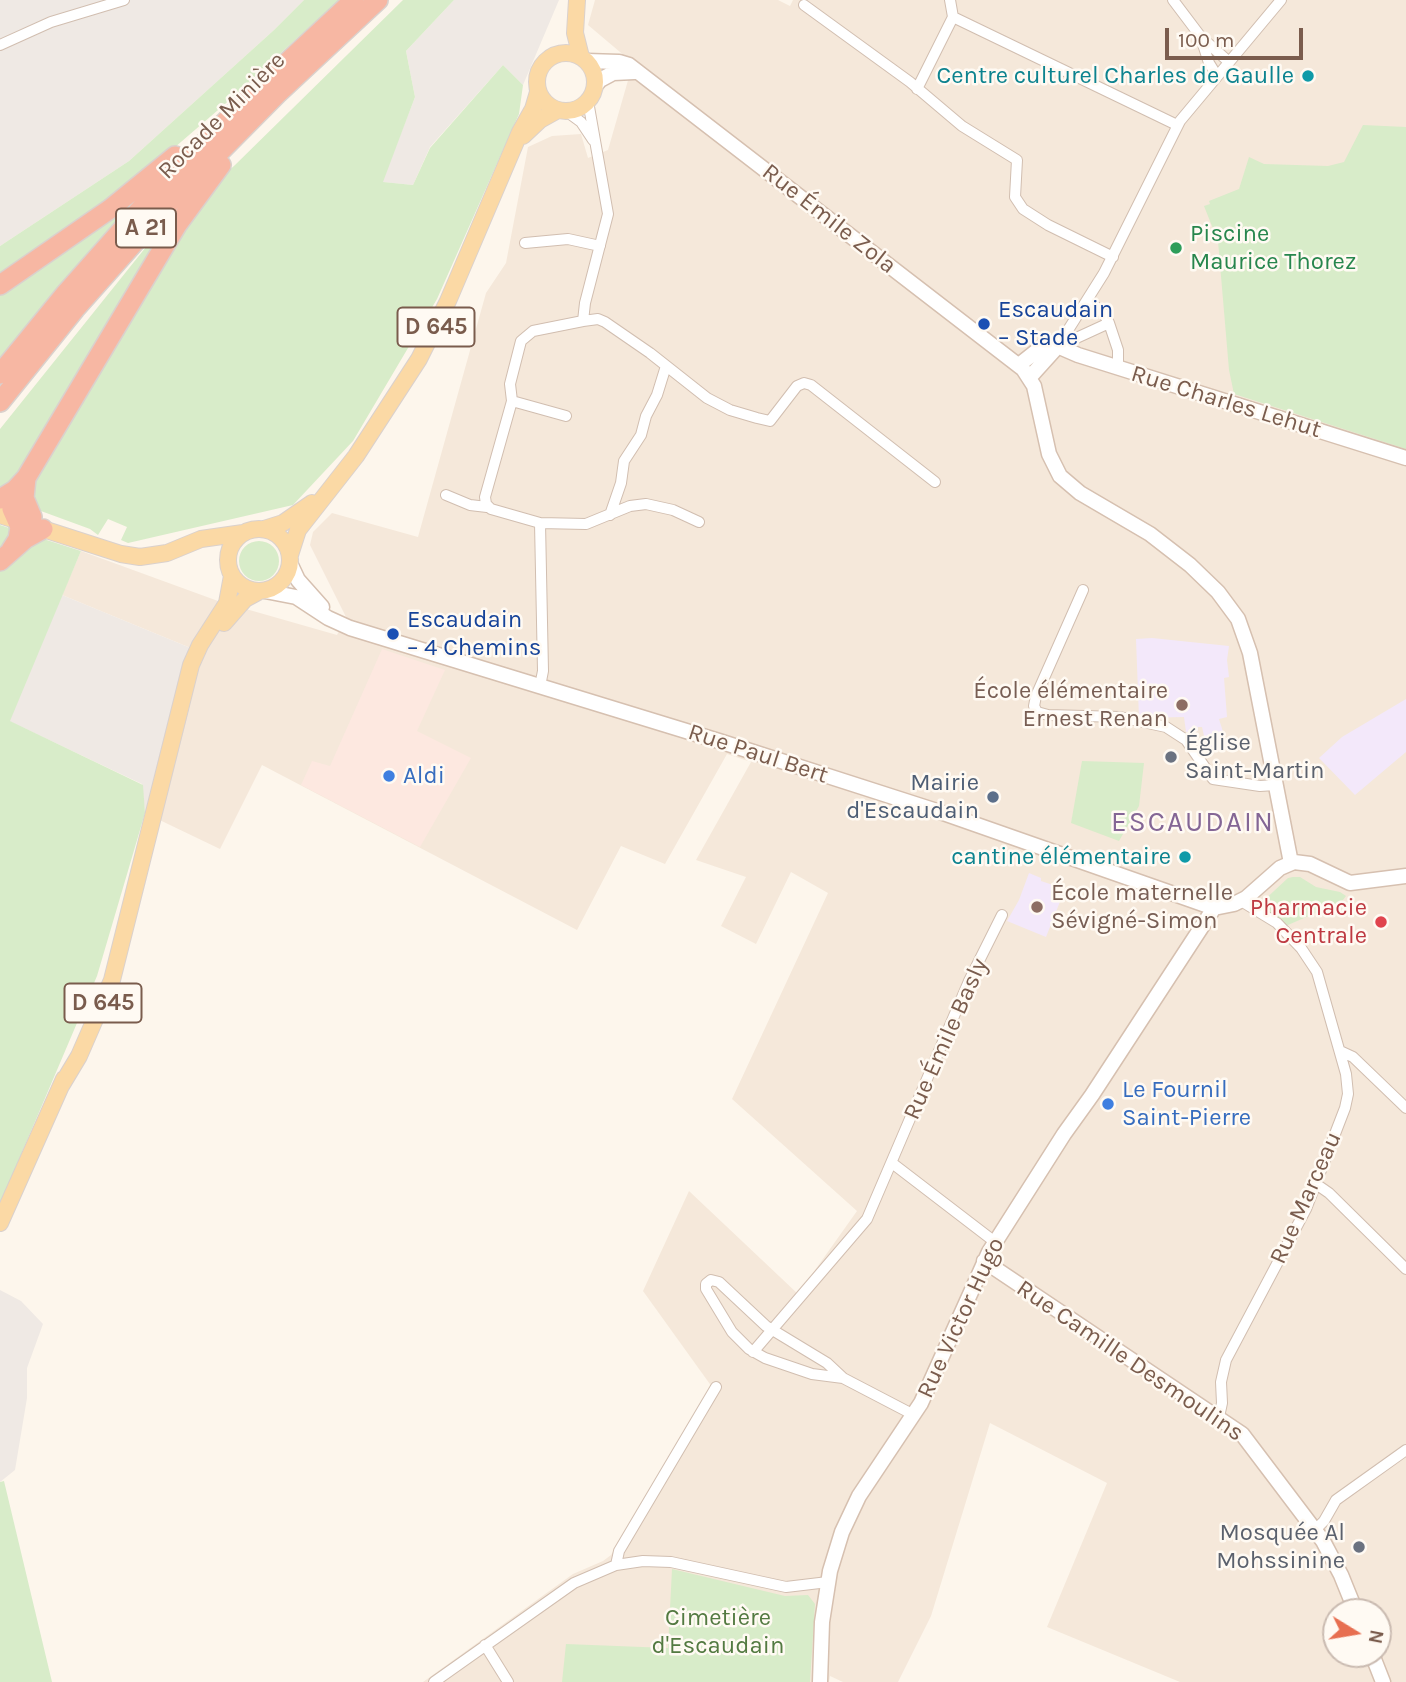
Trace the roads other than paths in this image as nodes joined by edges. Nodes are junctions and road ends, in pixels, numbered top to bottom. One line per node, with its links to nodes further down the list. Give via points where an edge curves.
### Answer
1 (124, 0): 11 (street, via 51,22)
2 (354, 0): 21 (highway, Rocade Minière / A 21)
3 (378, 0): 15 (highway, Rocade Minière / A 21)
4 (577, 0): 12 (main road); 13 (main road, via 575,33)
5 (950, 0): 9 (street)
6 (1173, 0): 10 (street)
7 (1280, 0): 14 (street)
8 (804, 5): 18 (street)
9 (953, 17): 18 (street); 23 (street)
10 (1201, 37): 14 (street); 17 (street)
11 (0, 45)
12 (556, 54): 13 (main road, via 567,52); 19 (main road, via 541,67)
13 (584, 59): 16 (street, Rue Émile Zola, via 623,62); 20 (main road, via 594,73)
14 (1229, 62): 17 (street)
15 (306, 66): 40 (highway, Rocade Minière / A 21, via 141,233); 43 (highway, via 182,217)
16 (638, 73): 20 (street, via 613,73 600,80); 34 (street, Rue Émile Zola)
17 (1217, 76): 23 (street)
18 (918, 89): 28 (street, via 962,126 1017,160 1015,197 1023,209)
19 (538, 92): 22 (main road, via 546,103); 25 (main road, D 645)
20 (591, 94): 22 (main road, via 578,109); 24 (street)
21 (251, 96): 29 (highway, via 241,97 137,188); 37 (highway, Rocade Minière / A 21, via 126,224)
22 (562, 111): 24 (street, via 581,122); 25 (main road, D 645, via 536,124)
23 (1177, 125): 28 (street)
24 (597, 146): 27 (street, via 608,208)
25 (515, 147): 45 (main road, D 645, via 419,359)
26 (525, 243): 27 (street, via 568,239)
27 (600, 246): 31 (street)
28 (1113, 257): 30 (street)
29 (0, 285)
30 (1088, 300): 32 (street); 33 (street)
31 (583, 321): 35 (street, via 601,320); 39 (street, via 526,335 511,380)
32 (1110, 323): 33 (street); 36 (street)
33 (1053, 344): 34 (street); 36 (street, Rue Charles Lehut); 38 (street)
34 (1019, 365): 38 (street, Rue Émile Zola)
35 (666, 366): 44 (street, via 715,402 770,421 797,386 811,385); 49 (street, via 639,439 624,461)
36 (1118, 368): 42 (street, Rue Charles Lehut)
37 (0, 374)
38 (1030, 377): 63 (street, via 1049,454 1060,476 1191,565 1238,619 1249,646)
39 (512, 401): 41 (street); 47 (street, via 485,496)
40 (0, 402)
41 (566, 416)
42 (1406, 458)
43 (26, 478): 48 (highway, via 24,498); 48 (highway, via 15,490)
44 (935, 482)
45 (328, 491): 52 (main road, D 645, via 283,523); 56 (main road, D 645, via 298,530)
46 (446, 495): 47 (street)
47 (488, 507): 51 (street)
48 (15, 514): 54 (main road, via 121,554 160,555); 55 (highway, via 25,539)
49 (610, 515): 50 (street, via 630,506 652,505); 51 (street, via 592,523)
50 (699, 522)
51 (540, 523): 61 (street)
52 (264, 529): 53 (main road); 56 (main road, via 282,539)
53 (243, 533): 54 (main road); 57 (main road, via 230,549)
54 (189, 545): 57 (main road, via 214,550)
55 (4, 558)
56 (290, 559): 59 (main road, via 284,580); 60 (street, Rue Paul Bert, via 298,580)
57 (230, 571): 59 (main road, via 241,586); 62 (main road, D 645, via 229,600 196,653)
58 (1083, 590): 63 (street, via 1036,696 1036,710 1045,715 1120,717 1170,729 1182,736 1213,779)
59 (262, 591): 60 (street, Rue Paul Bert, via 299,598); 62 (main road, D 645, via 245,599 220,629)
60 (338, 623): 61 (street, Rue Paul Bert)
61 (540, 686): 67 (street, Rue Paul Bert, via 943,813)
62 (183, 694): 73 (main road, D 645, via 116,952)
63 (1275, 785): 64 (street)
64 (1291, 863): 65 (street, via 1306,863 1350,883); 66 (street)
65 (1406, 876)
66 (1241, 901): 67 (street); 69 (street, Rue Marceau, via 1278,923 1317,972)
67 (1214, 908): 74 (street, Rue Victor Hugo)
68 (1002, 915): 71 (street, Rue Émile Basly)
69 (1340, 1051): 70 (street, via 1371,1073); 72 (street, Rue Marceau, via 1347,1099)
70 (1406, 1108)
71 (892, 1163): 74 (street); 77 (street, Rue Émile Basly, via 867,1219)
72 (1316, 1184): 76 (street); 82 (street, Rue Marceau, via 1226,1360)
73 (0, 1223)
74 (995, 1242): 75 (street, Rue Victor Hugo)
75 (984, 1261): 81 (street, Rue Victor Hugo); 82 (street, Rue Camille Desmoulins)
76 (1406, 1269)
77 (771, 1329): 78 (street, Rue Émile Basly); 78 (street, via 719,1282 708,1282 706,1289 732,1332); 79 (street)
78 (753, 1352): 79 (street, via 812,1374)
79 (843, 1378): 81 (street)
80 (716, 1387): 85 (street, via 619,1551)
81 (914, 1416): 86 (street, Rue Victor Hugo, via 859,1496 837,1545)
82 (1219, 1418): 84 (street, Rue Camille Desmoulins, via 1247,1438)
83 (1406, 1450): 84 (street, via 1336,1500)
84 (1315, 1530): 87 (street, Rue Camille Desmoulins)
85 (616, 1565): 86 (street, via 664,1561 782,1587); 88 (street, via 574,1583)
86 (828, 1582): 91 (street, Rue Victor Hugo)
87 (1350, 1598)
88 (485, 1645): 89 (street); 90 (street)
89 (434, 1682)
90 (509, 1682)
91 (820, 1682)

